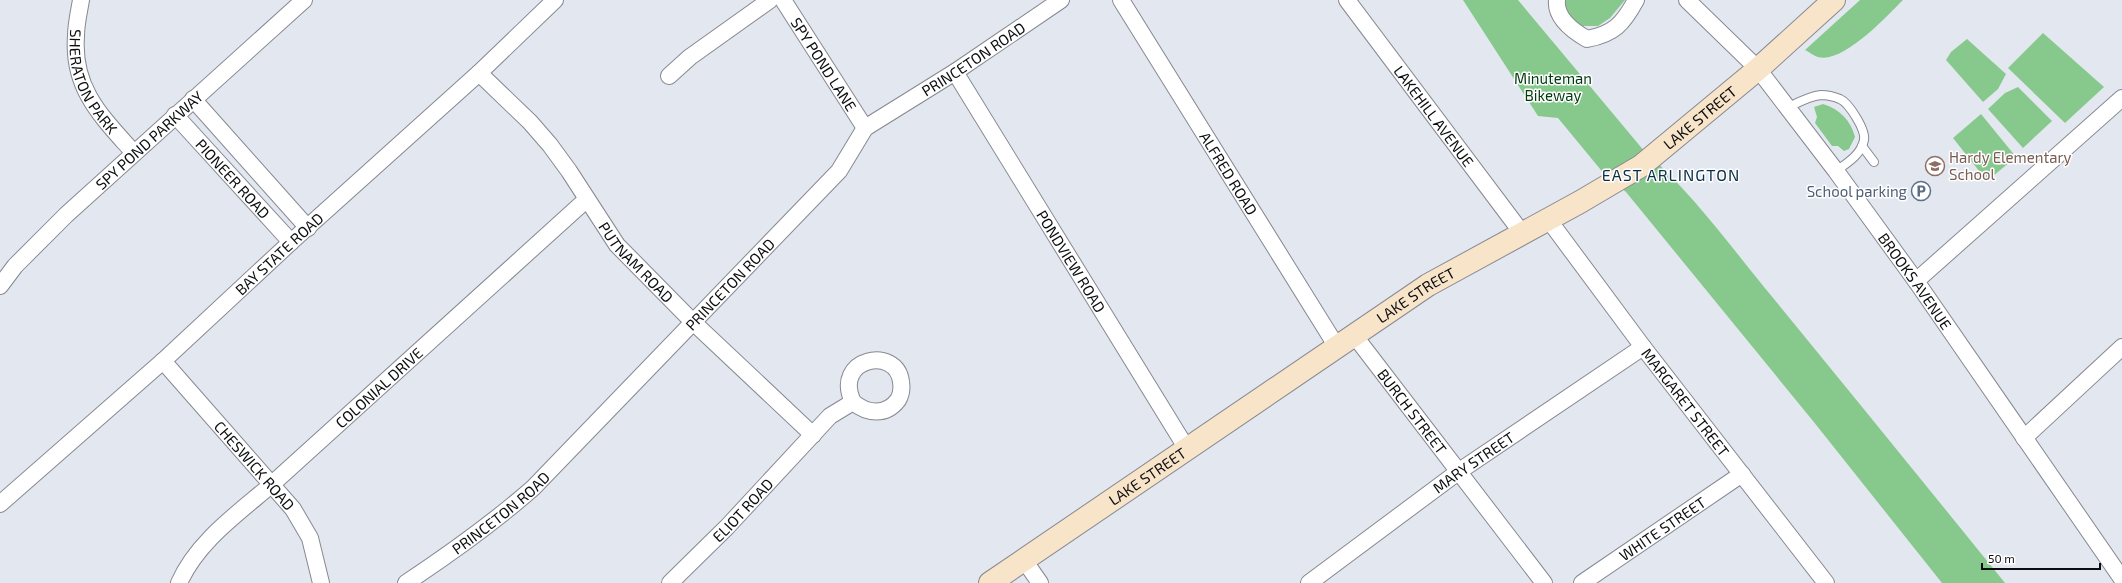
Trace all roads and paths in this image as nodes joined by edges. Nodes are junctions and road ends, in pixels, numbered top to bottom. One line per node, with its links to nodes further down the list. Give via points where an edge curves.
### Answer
1 (81, 0): 23 (street, SHERATON PARK, via 76,36 76,58 80,79 89,100)
2 (304, 0): 18 (street, SPY POND PARKWAY)
3 (555, 0): 15 (street, BAY STATE ROAD)
4 (770, 0): 16 (street, via 690,57)
5 (783, 0): 21 (street, SPY POND LANE)
6 (1061, 0): 14 (street, PRINCETON ROAD)
7 (1121, 0): 34 (street, ALFRED ROAD)
8 (1346, 0): 29 (street, LAKEHILL AVENUE)
9 (1557, 0): 10 (street, via 1562,20 1587,39 1608,34 1617,28)
10 (1636, 0)
11 (1687, 0): 13 (street, BROOKS AVENUE)
12 (1834, 0): 13 (main road, LAKE STREET)
13 (1758, 69): 19 (street, BROOKS AVENUE); 27 (main road, LAKE STREET, via 1655,156 1603,189)
14 (955, 72): 21 (street, PRINCETON ROAD); 41 (street, PONDVIEW ROAD)
15 (480, 73): 26 (street, PUTNAM ROAD, via 535,128 569,171); 28 (street, BAY STATE ROAD)
16 (669, 76)
17 (2122, 98): 31 (street)
18 (194, 99): 20 (street, SPY POND PARKWAY); 28 (street, PIONEER ROAD)
19 (1787, 108): 22 (lane, via 1822,95 1841,99 1858,120 1865,138); 25 (street, BROOKS AVENUE)
20 (175, 115): 23 (street, SPY POND PARKWAY); 30 (street, PIONEER ROAD)
21 (865, 128): 33 (street, PRINCETON ROAD, via 839,171)
22 (1862, 146): 24 (lane); 25 (lane, via 1856,156)
23 (134, 153): 32 (street, SPY POND PARKWAY, via 66,215 15,266)
24 (1874, 162)
25 (1836, 171): 31 (street, BROOKS AVENUE)
26 (587, 199): 33 (street, PUTNAM ROAD, via 617,245); 44 (street, COLONIAL DRIVE)
27 (1548, 219): 29 (main road, LAKE STREET); 35 (street, MARGARET STREET)
28 (308, 228): 30 (street, BAY STATE ROAD)
29 (1522, 233): 34 (main road, LAKE STREET, via 1428,285)
30 (291, 242): 37 (street, BAY STATE ROAD)
31 (1916, 281): 40 (street, BROOKS AVENUE)
32 (0, 286)
33 (693, 322): 39 (street, PUTNAM ROAD); 51 (street, PRINCETON ROAD, via 533,488 471,540)
34 (1345, 341): 41 (main road, LAKE STREET); 42 (street, BURCH STREET)
35 (1642, 347): 42 (street, MARY STREET); 43 (street, MARGARET STREET)
36 (2122, 347): 40 (street)
37 (163, 362): 44 (street, CHESWICK ROAD); 45 (street, BAY STATE ROAD)
38 (853, 402): 39 (street, ELIOT ROAD, via 830,416)
39 (813, 435): 52 (street, ELIOT ROAD)
40 (2024, 438): 48 (street, BROOKS AVENUE)
41 (1187, 450): 46 (main road, LAKE STREET)
42 (1458, 472): 47 (street, MARY STREET); 56 (street, BURCH STREET)
43 (1742, 474): 57 (street, WHITE STREET); 58 (street, MARGARET STREET)
44 (271, 485): 49 (street, COLONIAL DRIVE, via 219,529 192,559); 50 (street, CHESWICK ROAD, via 293,509 310,538)
45 (0, 504)
46 (1024, 560): 53 (main road, LAKE STREET); 54 (street)
47 (1330, 577): 55 (street, MARY STREET)
48 (2122, 579)
49 (179, 583)
50 (321, 583)
51 (406, 583)
52 (670, 583)
53 (990, 583)
54 (1040, 583)
55 (1309, 583)
56 (1544, 583)
57 (1582, 583)
58 (1826, 583)

